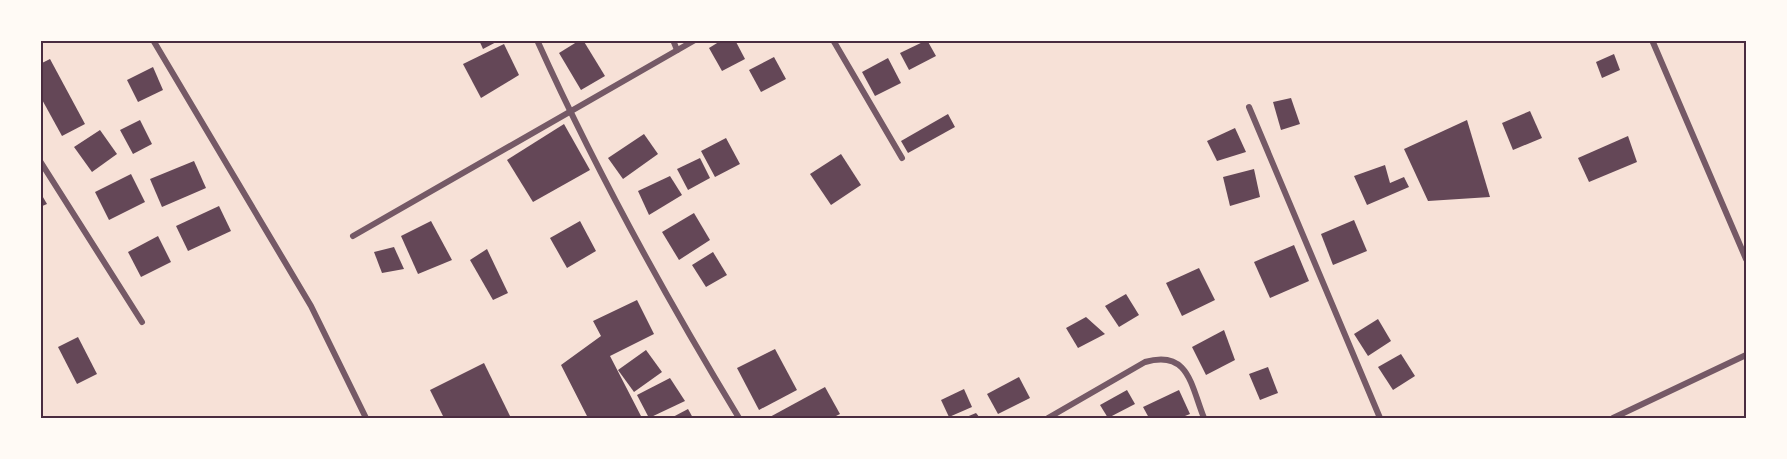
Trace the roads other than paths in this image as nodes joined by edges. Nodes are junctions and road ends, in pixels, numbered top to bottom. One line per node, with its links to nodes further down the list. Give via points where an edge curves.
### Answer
1 (153, 40): 17 (street, via 311,306)
2 (537, 40): 9 (street)
3 (673, 40): 7 (street)
4 (695, 40): 7 (street)
5 (833, 40): 10 (street)
6 (1652, 40): 13 (street)
7 (677, 50): 9 (street)
8 (1249, 107): 21 (street)
9 (569, 111): 12 (street); 18 (street, via 682,324)
10 (902, 158)
11 (40, 161): 14 (street)
12 (353, 236)
13 (1746, 259)
14 (142, 322)
15 (1746, 355): 16 (street)
16 (1621, 417): 22 (street)
17 (366, 418)
18 (739, 418)
19 (1048, 418): 20 (street, via 1145,362 1173,359 1185,369)
20 (1204, 418)
21 (1380, 418)
22 (1613, 418)

